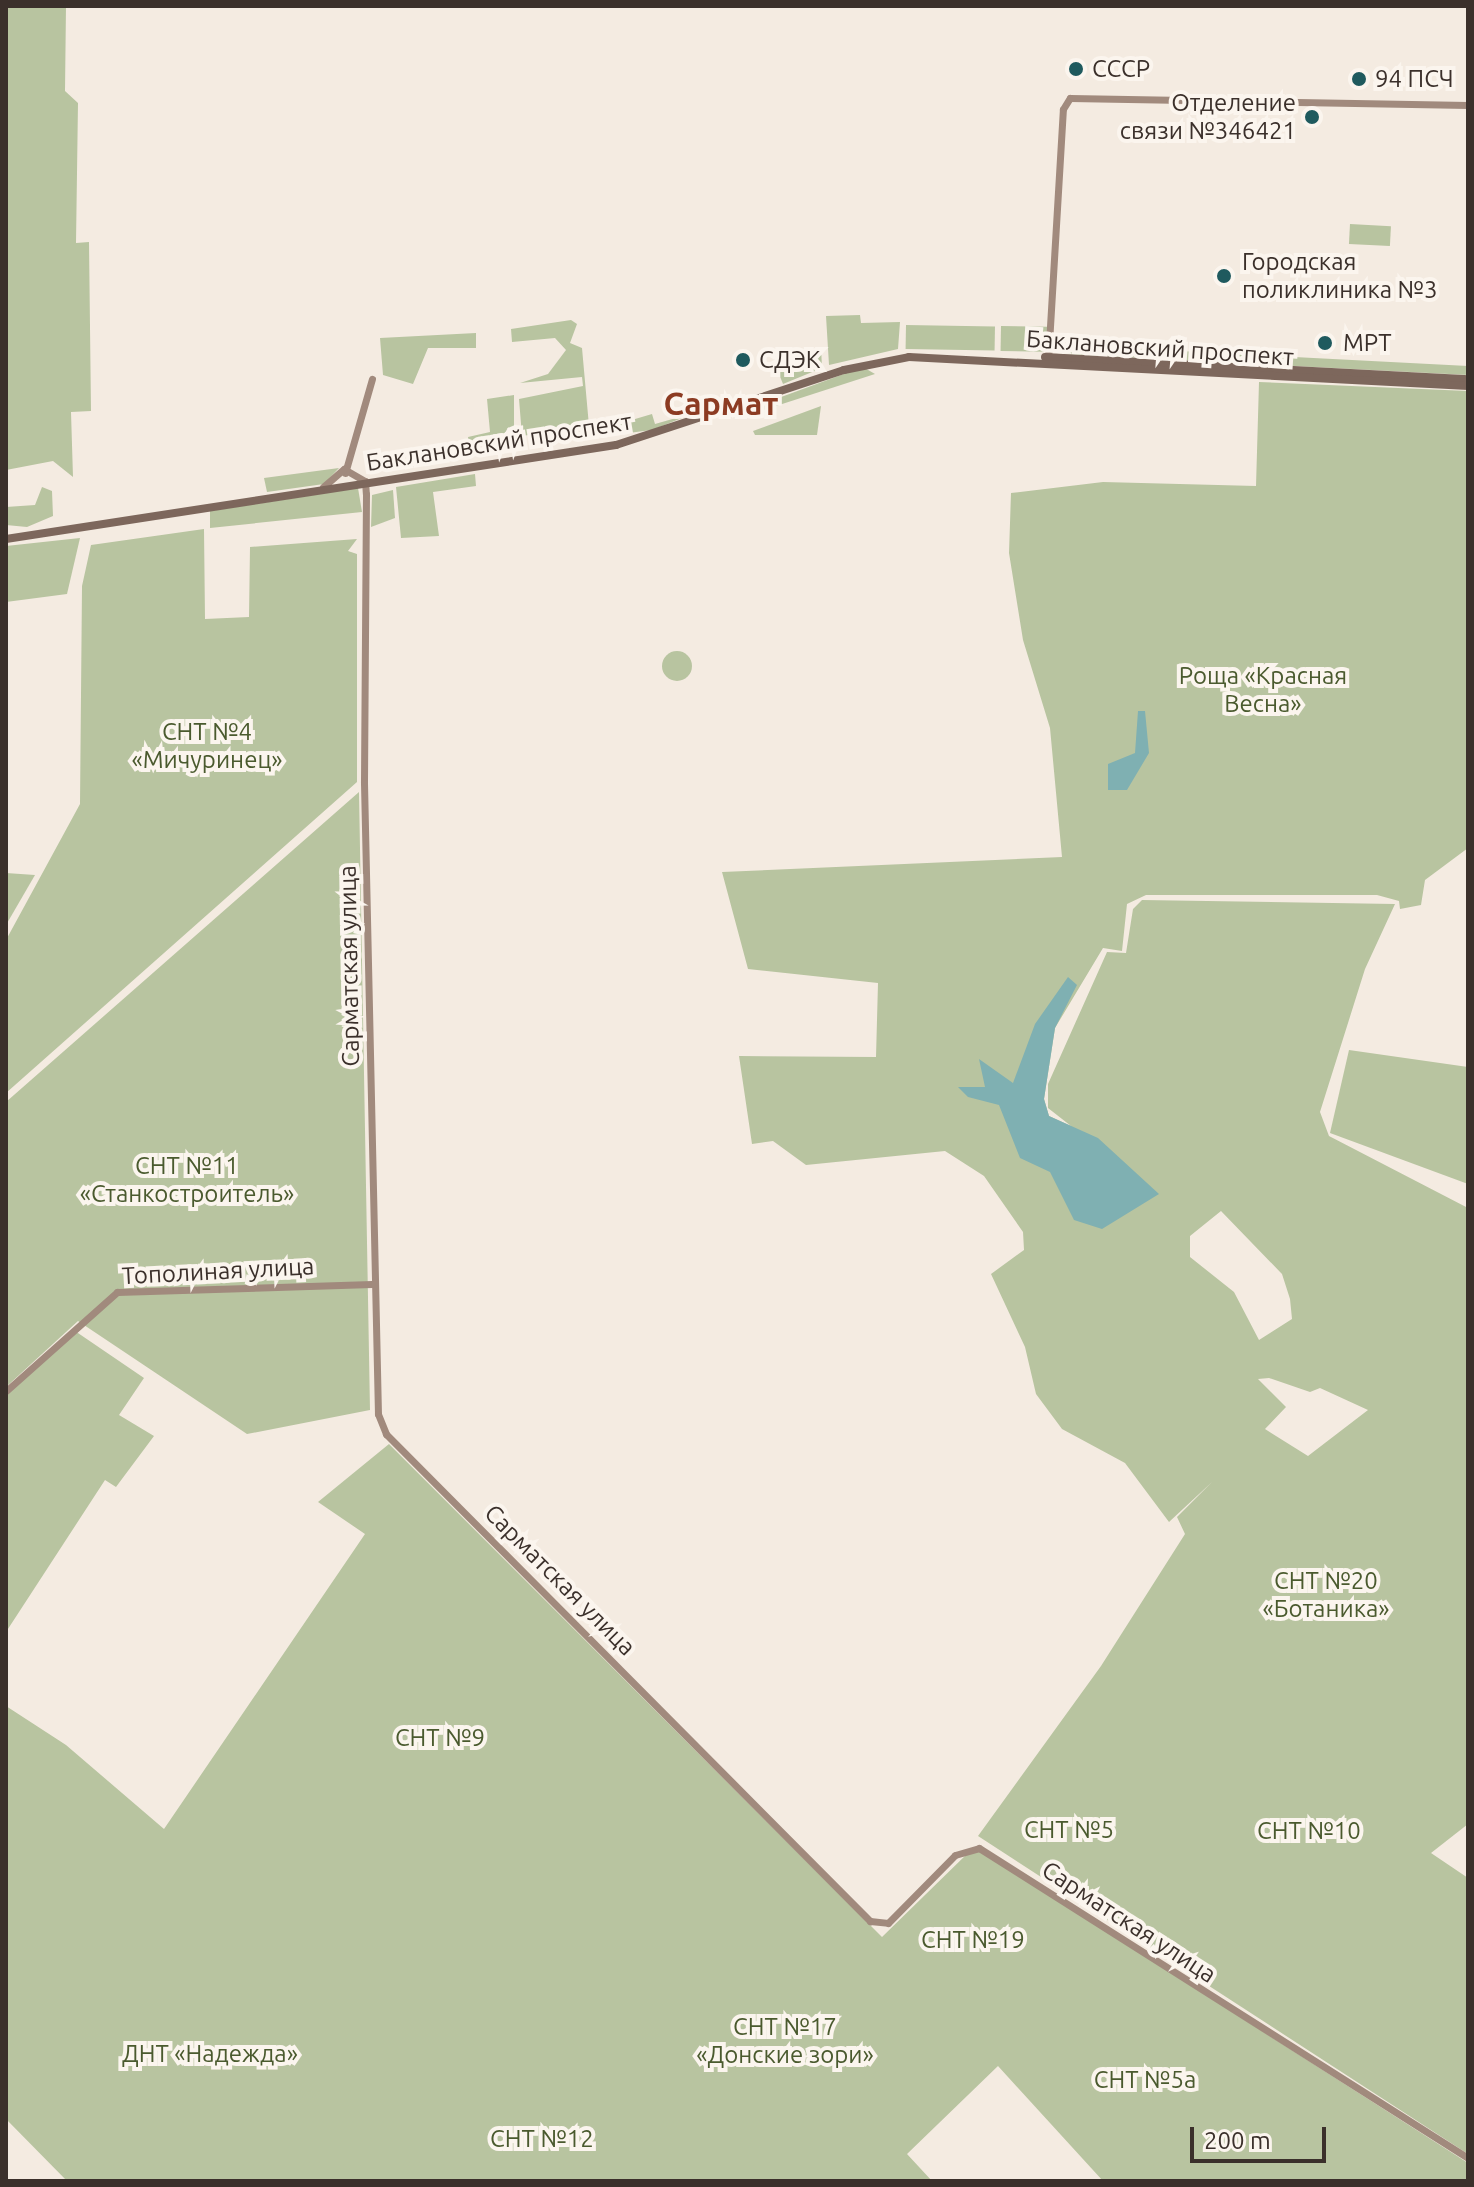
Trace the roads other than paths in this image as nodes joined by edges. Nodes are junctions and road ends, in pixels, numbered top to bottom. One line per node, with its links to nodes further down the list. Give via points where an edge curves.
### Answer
1 (1468, 105): 2 (main road, via 1074,97 1063,109)
2 (1049, 359): 4 (main road, Баклановский проспект); 5 (main road, Баклановский проспект); 7 (main road, Баклановский проспект, via 876,358 646,435)
3 (372, 379): 6 (main road)
4 (1468, 379)
5 (1468, 386)
6 (344, 469): 7 (main road); 8 (main road); 9 (main road)
7 (365, 483): 8 (main road, Баклановский проспект); 14 (main road, Сарматская улица, via 378,1414 386,1434 870,1921 888,1923 955,1855 979,1848)
8 (348, 485): 9 (main road, Баклановский проспект); 10 (main road, Баклановский проспект)
9 (323, 487): 10 (main road, Баклановский проспект)
10 (92, 523): 11 (main road, Баклановский проспект)
11 (6, 537)
12 (372, 1284): 13 (main road, Тополиная улица, via 117,1292)
13 (6, 1391)
14 (1468, 2158)

